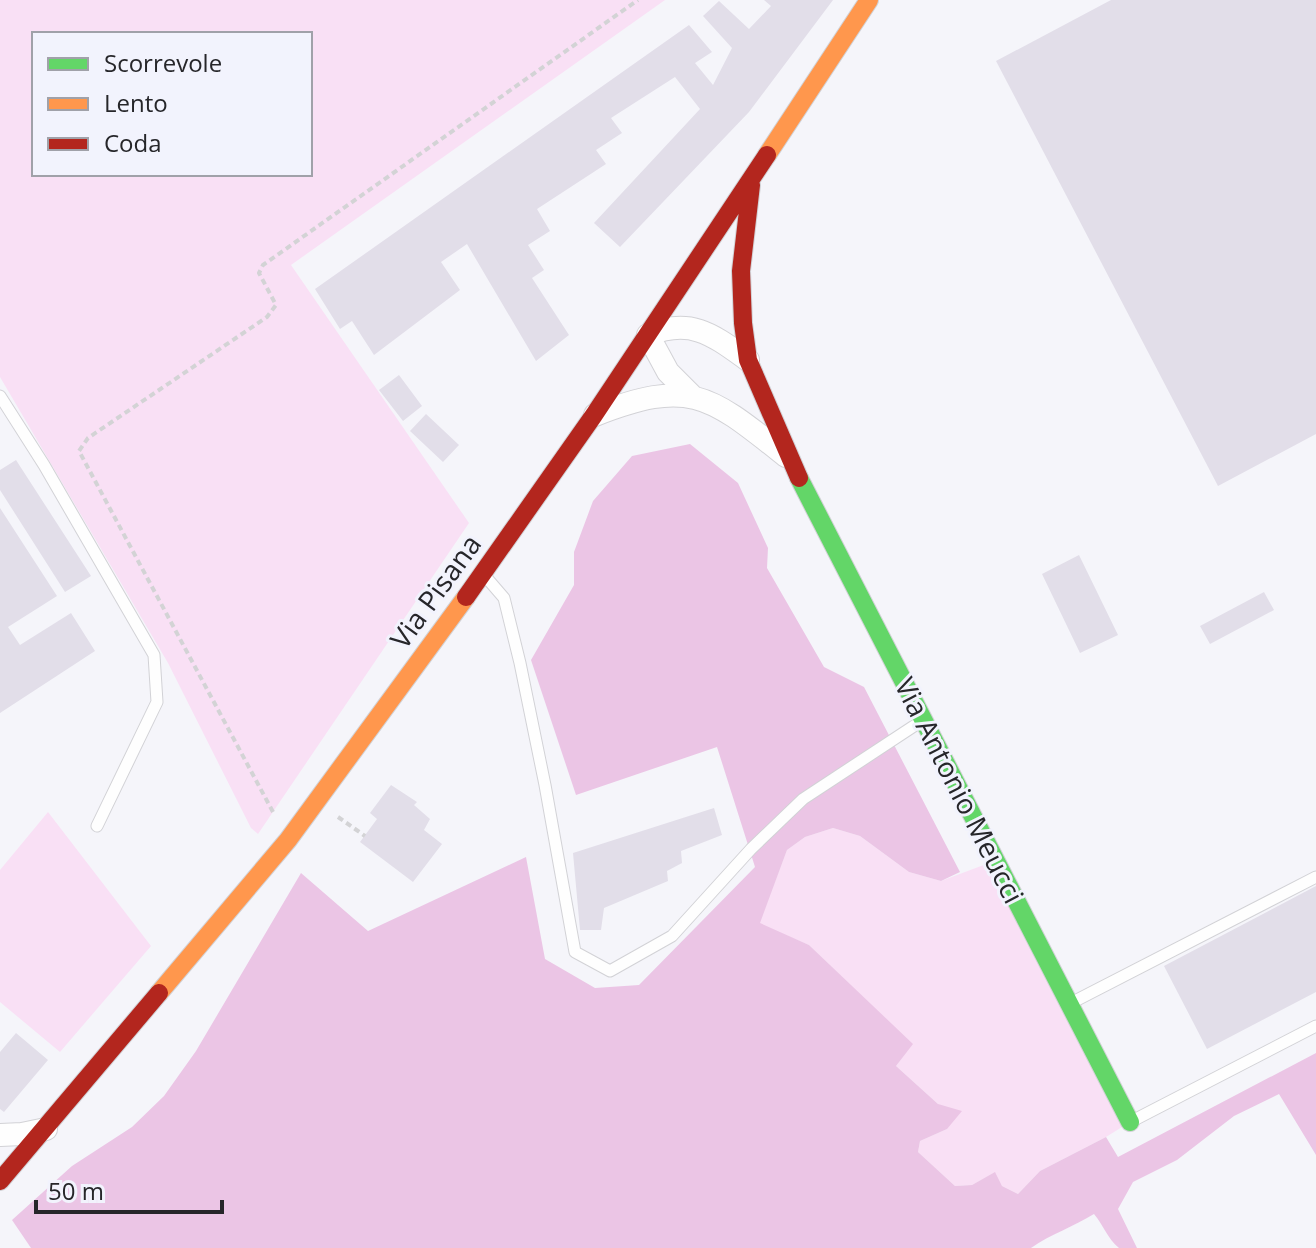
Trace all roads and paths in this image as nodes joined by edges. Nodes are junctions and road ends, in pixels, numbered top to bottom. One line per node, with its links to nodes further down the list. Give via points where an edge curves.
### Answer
1 (638, 0): 13 (path, via 263,265 259,273 276,305 267,317 88,438 79,451)
2 (869, 0): 3 (main road, Via Pisana)
3 (752, 178): 4 (main road, Via Pisana); 5 (main road, Via Antonio Meucci, via 741,271)
4 (648, 335): 5 (street, via 672,326 698,331); 6 (street, Via Antonio Meucci, via 668,372); 8 (main road, Via Pisana)
5 (748, 360): 9 (main road, Via Antonio Meucci)
6 (691, 395): 8 (street, Via Antonio Meucci, via 655,395); 9 (street, Via Antonio Meucci, via 731,414)
7 (0, 396): 12 (lane, via 154,655 157,702)
8 (594, 415): 10 (main road, Via Pisana)
9 (789, 458): 11 (main road, Via Antonio Meucci)
10 (483, 574): 11 (lane, via 504,598 520,663 575,952 610,971 672,936 803,799); 13 (main road, Via Pisana)
11 (924, 720): 15 (main road, Via Antonio Meucci)
12 (97, 826)
13 (288, 840): 18 (main road, Via Pisana)
14 (1316, 877): 15 (lane)
15 (1070, 1003): 17 (main road, Via Antonio Meucci)
16 (1316, 1026): 17 (lane)
17 (1130, 1122)
18 (47, 1129): 19 (street); 20 (main road, Via Pisana)
19 (0, 1135)
20 (0, 1181)

